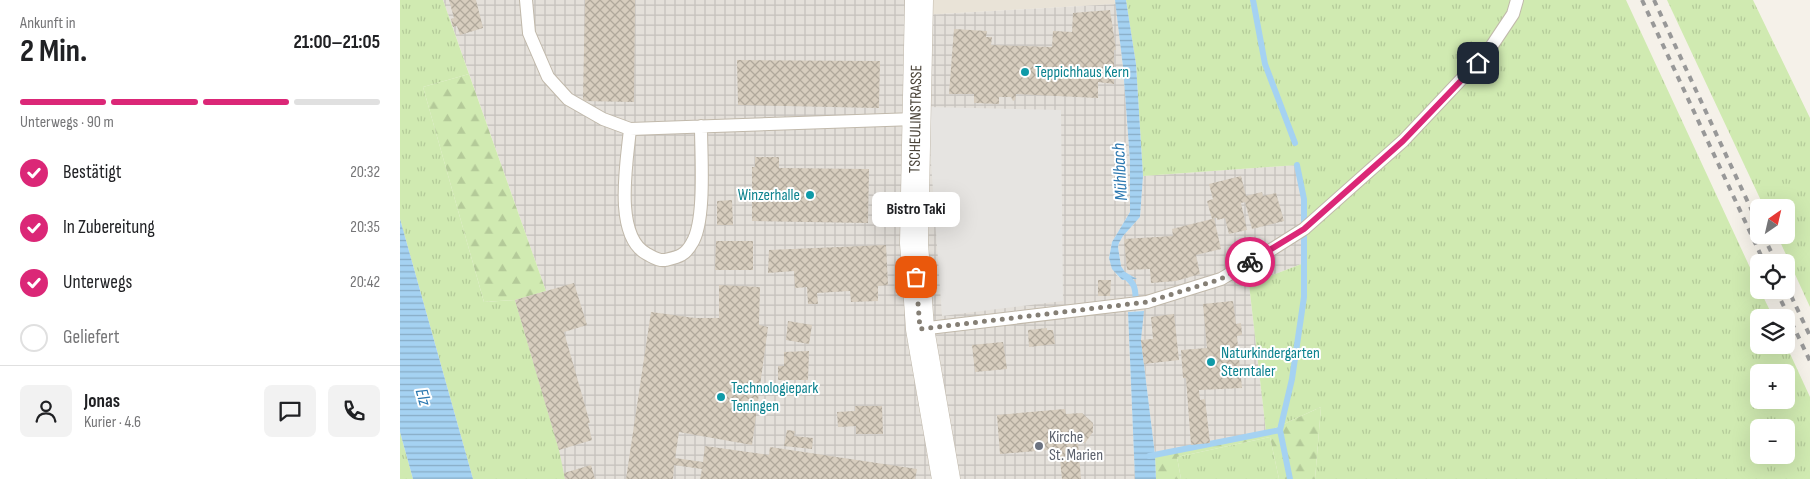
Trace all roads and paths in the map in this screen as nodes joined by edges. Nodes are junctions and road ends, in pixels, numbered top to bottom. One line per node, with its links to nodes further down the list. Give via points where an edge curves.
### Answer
1 (526, 0): 6 (lane, via 529,33 548,77 568,99)
2 (919, 0): 4 (street, TSCHEULINSTRASSE)
3 (1517, 0): 7 (lane, via 1514,14 1490,50 1403,141 1304,229 1221,279 1147,302)
4 (915, 119): 5 (lane); 7 (street, TSCHEULINSTRASSE, via 914,243)
5 (701, 126): 6 (lane); 6 (lane, via 700,218 693,243 680,257 660,260 638,249 628,230 624,188)
6 (630, 129)
7 (920, 329): 8 (street, TSCHEULINSTRASSE)
8 (946, 479)

